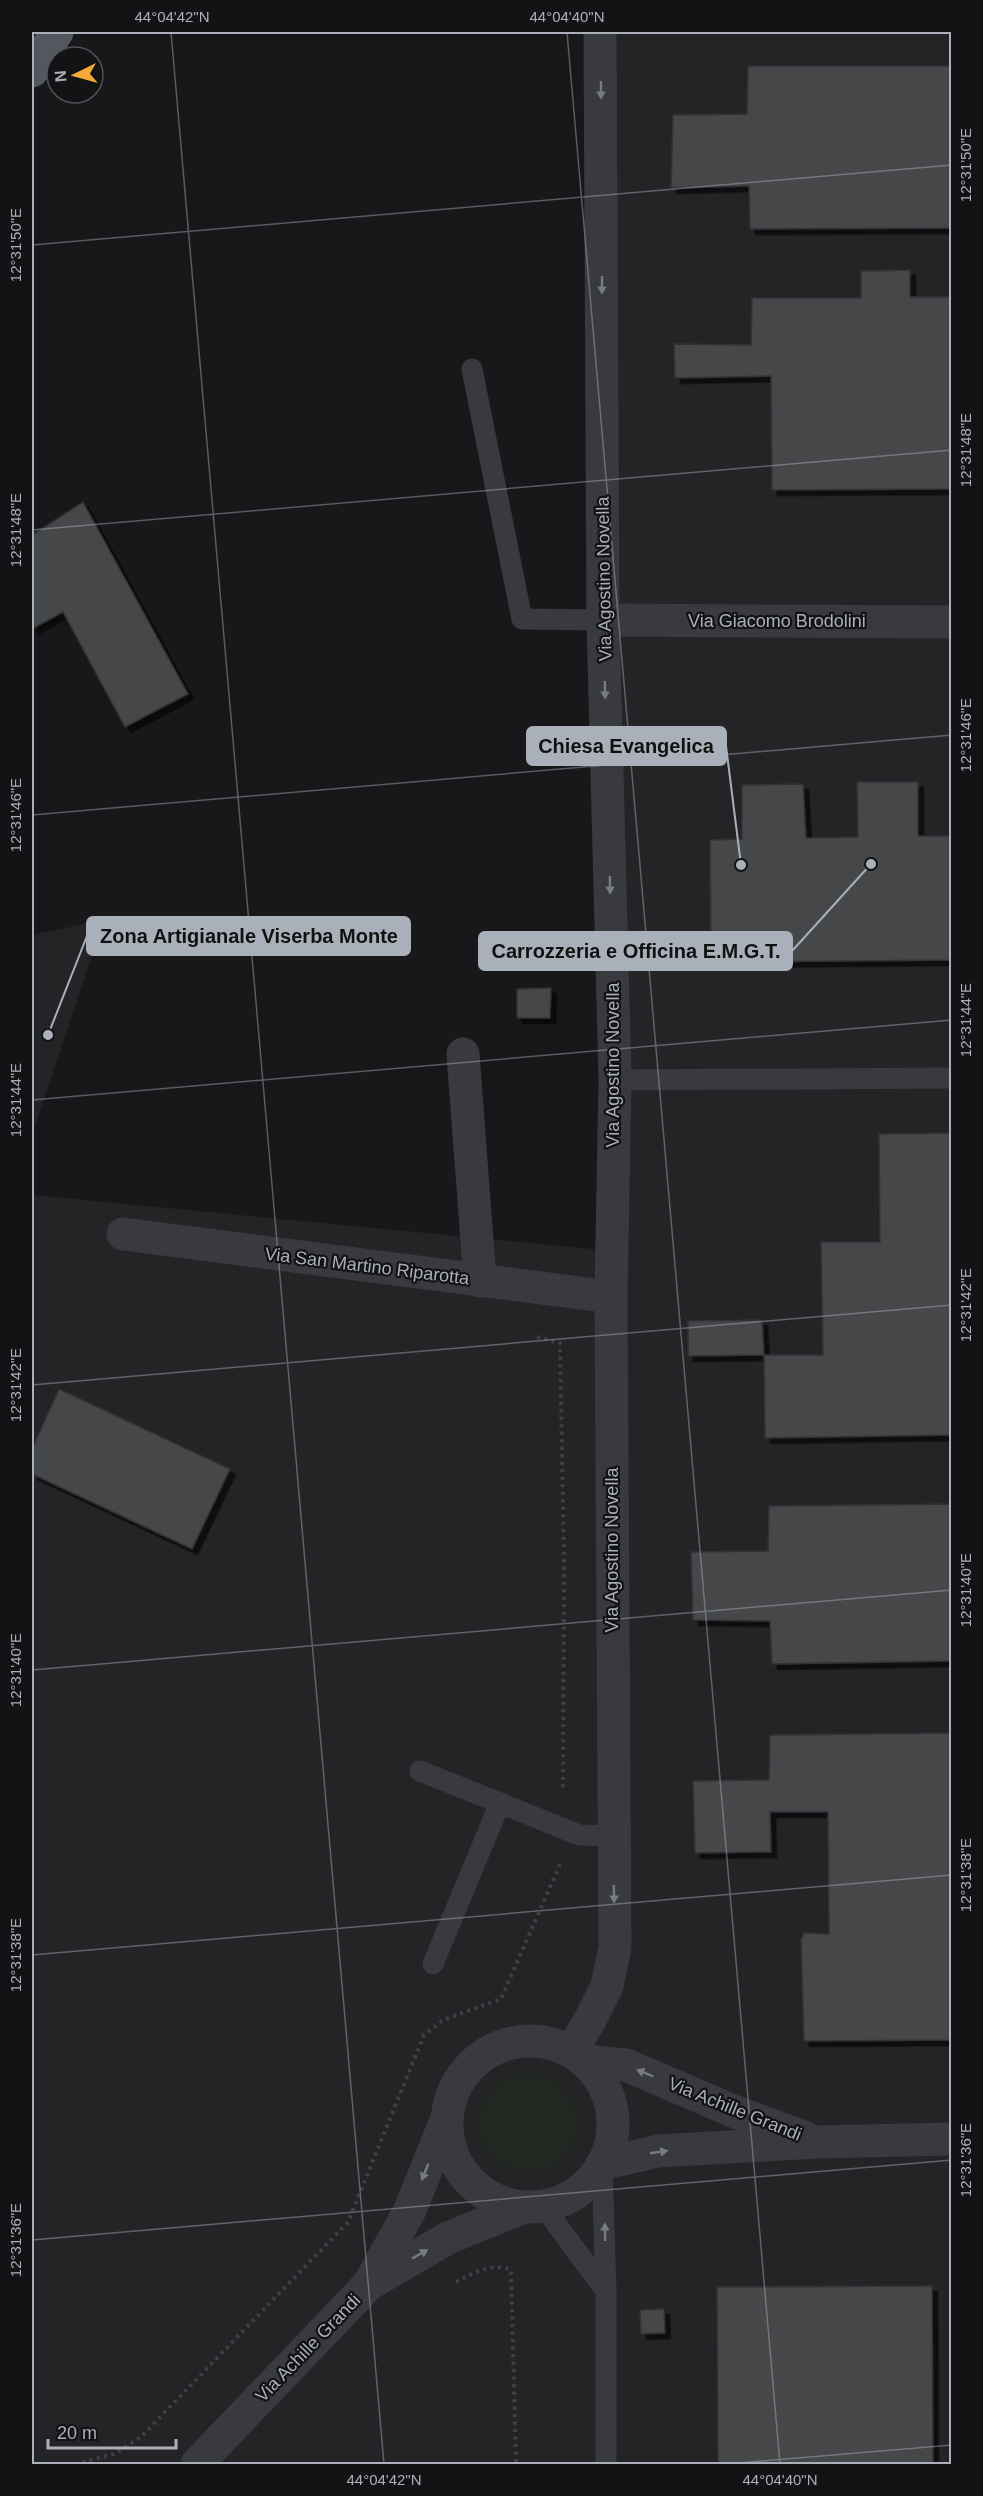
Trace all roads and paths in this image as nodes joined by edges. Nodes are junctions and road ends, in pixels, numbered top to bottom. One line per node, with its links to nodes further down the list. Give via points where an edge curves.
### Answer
1 (57, 32): 3 (main road)
2 (600, 32): 5 (street, Via Agostino Novella, one-way to 5)
3 (32, 71)
4 (472, 369): 5 (lane, via 522,619)
5 (603, 620): 6 (street, Via Giacomo Brodolini); 9 (street, Via Agostino Novella, one-way to 9)
6 (951, 622)
7 (463, 1054): 11 (street)
8 (951, 1078): 9 (lane)
9 (615, 1080): 12 (street, Via Agostino Novella)
10 (123, 1234): 11 (street, Via San Martino Riparotta)
11 (480, 1281): 12 (street, Via San Martino Riparotta)
12 (611, 1297): 17 (street, Via Agostino Novella)
13 (537, 1337): 15 (path, via 560,1343)
14 (420, 1771): 16 (lane)
15 (563, 1795)
16 (500, 1803): 17 (lane, via 579,1835); 19 (lane)
17 (613, 1836): 20 (street, Via Agostino Novella, one-way to 20, via 615,1947 607,1986)
18 (563, 1859): 29 (path, via 501,1999 443,2020 424,2035 348,2222 141,2437 114,2454)
19 (433, 1964)
20 (578, 2057): 21 (street, Via Achille Grandi, via 549,2043 525,2041 502,2046 481,2057 464,2073 452,2094); 23 (street, Via Achille Grandi, one-way to 20, via 733,2112 626,2065); 24 (street, Via Achille Grandi, via 599,2079 609,2099 613,2121)
21 (447, 2118): 25 (street, Via Achille Grandi, via 449,2144 459,2168 476,2188 499,2201); 26 (street, Via Achille Grandi, one-way to 26, via 410,2210)
22 (951, 2139): 23 (street, Via Achille Grandi)
23 (817, 2142): 24 (street, Via Achille Grandi, one-way to 23, via 658,2151)
24 (602, 2164): 25 (street, Via Achille Grandi, via 587,2184 567,2198); 28 (lane, one-way to 24)
25 (534, 2207): 26 (street, Via Achille Grandi, one-way to 25, via 448,2238); 28 (lane)
26 (369, 2284): 30 (street, Via Achille Grandi)
27 (447, 2286): 31 (path, via 488,2267 511,2270)
28 (606, 2291): 32 (lane)
29 (75, 2464)
30 (197, 2464)
31 (516, 2464)
32 (606, 2464)

